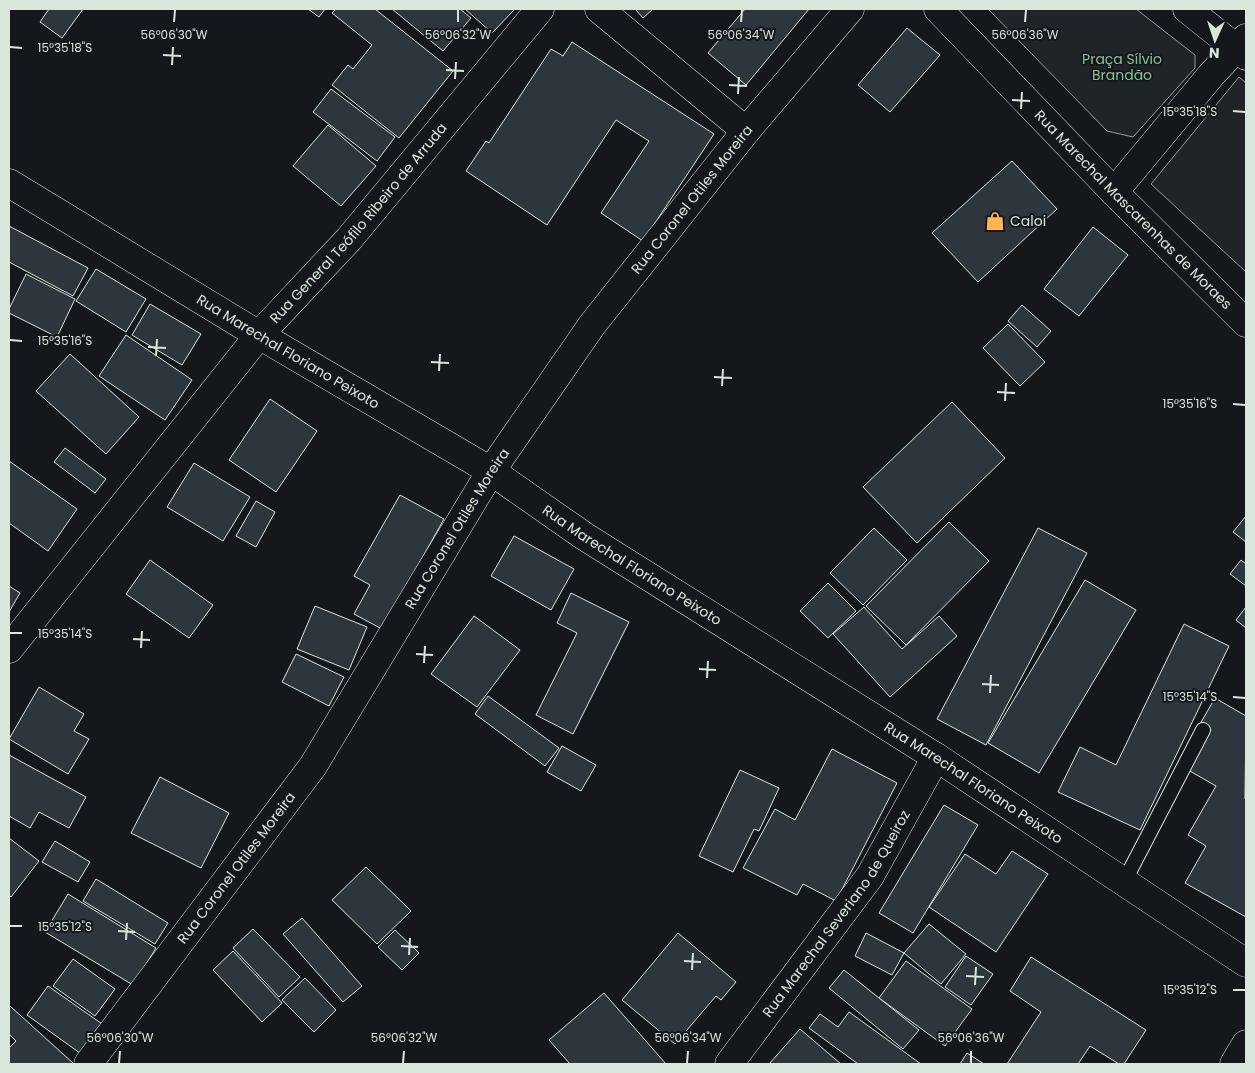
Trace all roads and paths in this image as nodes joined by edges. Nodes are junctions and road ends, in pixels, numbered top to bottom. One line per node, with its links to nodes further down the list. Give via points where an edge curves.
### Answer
1 (540, 9): 11 (street, Rua General Teófilo Ribeiro de Arruda, via 349,239)
2 (599, 9): 7 (street)
3 (850, 9): 7 (street, Rua Coronel Otiles Moreira)
4 (938, 9): 9 (street, Rua Marechal Mascarenhas de Moraes)
5 (1187, 9): 6 (street)
6 (1243, 47): 9 (street, via 1212,74)
7 (746, 131): 12 (street, Rua Coronel Otiles Moreira, via 592,324)
8 (9, 183): 11 (street, Rua Marechal Floriano Peixoto)
9 (1114, 192): 10 (street, Rua Marechal Mascarenhas de Moraes)
10 (1246, 323)
11 (258, 334): 12 (street, Rua Marechal Floriano Peixoto); 13 (street, Rua General Teófilo Ribeiro de Arruda)
12 (491, 471): 15 (street, Rua Marechal Floriano Peixoto, via 584,536); 19 (street, Rua Coronel Otiles Moreira, via 312,766)
13 (9, 649)
14 (1203, 730): 16 (lane)
15 (936, 757): 16 (street, Rua Marechal Floriano Peixoto); 20 (street, Rua Marechal Severiano de Queiroz, via 870,876)
16 (1124, 882): 17 (street, Rua Marechal Floriano Peixoto)
17 (1246, 963)
18 (1246, 1044): 21 (street)
19 (88, 1064)
20 (730, 1064)
21 (1234, 1064)

